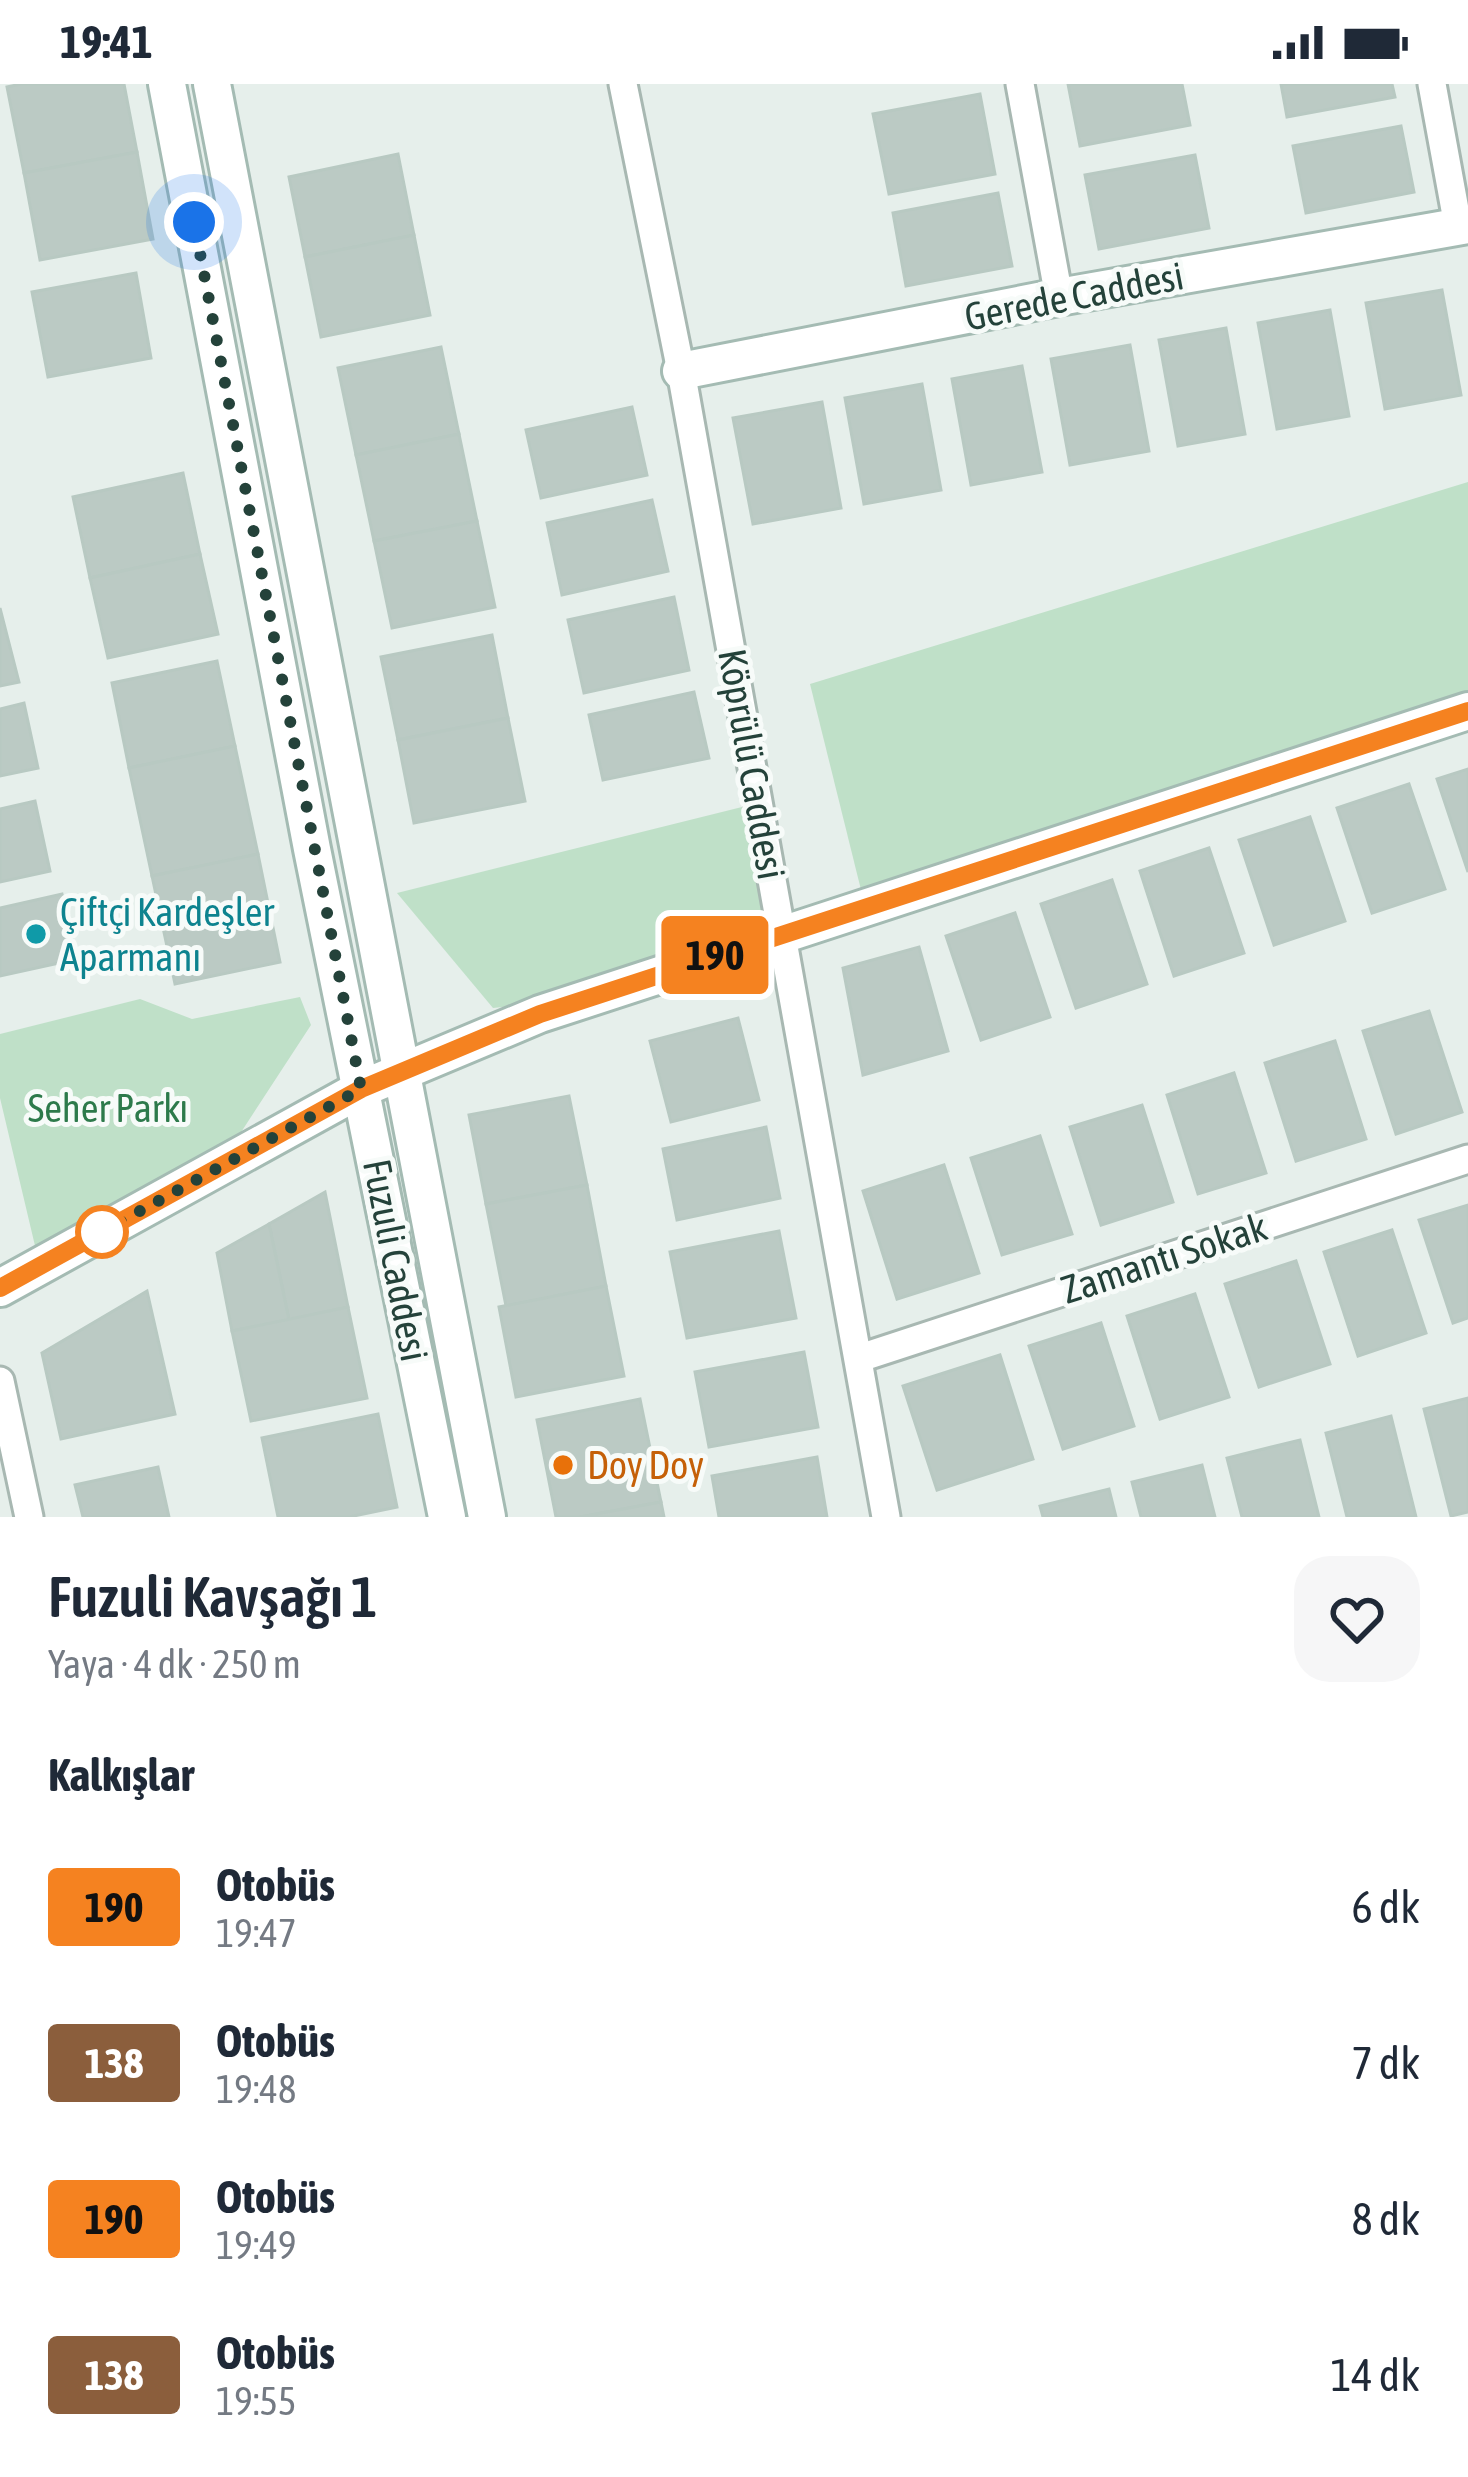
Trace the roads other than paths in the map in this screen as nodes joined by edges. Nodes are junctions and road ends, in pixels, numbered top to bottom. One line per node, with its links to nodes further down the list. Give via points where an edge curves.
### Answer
1 (167, 84): 12 (street, Fuzuli Caddesi)
2 (212, 84): 11 (street, Fuzuli Caddesi)
3 (623, 84): 8 (street, Köprülü Caddesi)
4 (1020, 84): 7 (street)
5 (1432, 84): 6 (street)
6 (1463, 226): 7 (street, Gerede Caddesi)
7 (1060, 297): 8 (street, Gerede Caddesi)
8 (680, 371): 10 (street, Köprülü Caddesi)
9 (1468, 711): 10 (street)
10 (783, 932): 11 (street, via 540,1014); 15 (street, Köprülü Caddesi)
11 (400, 1072): 12 (street); 19 (street, Fuzuli Caddesi)
12 (361, 1089): 14 (street); 18 (street, Fuzuli Caddesi)
13 (1468, 1159): 15 (street, Zamantı Sokak)
14 (0, 1288)
15 (860, 1358): 20 (street, Köprülü Caddesi)
16 (0, 1381): 17 (street)
17 (29, 1517)
18 (447, 1517)
19 (487, 1517)
20 (886, 1517)

